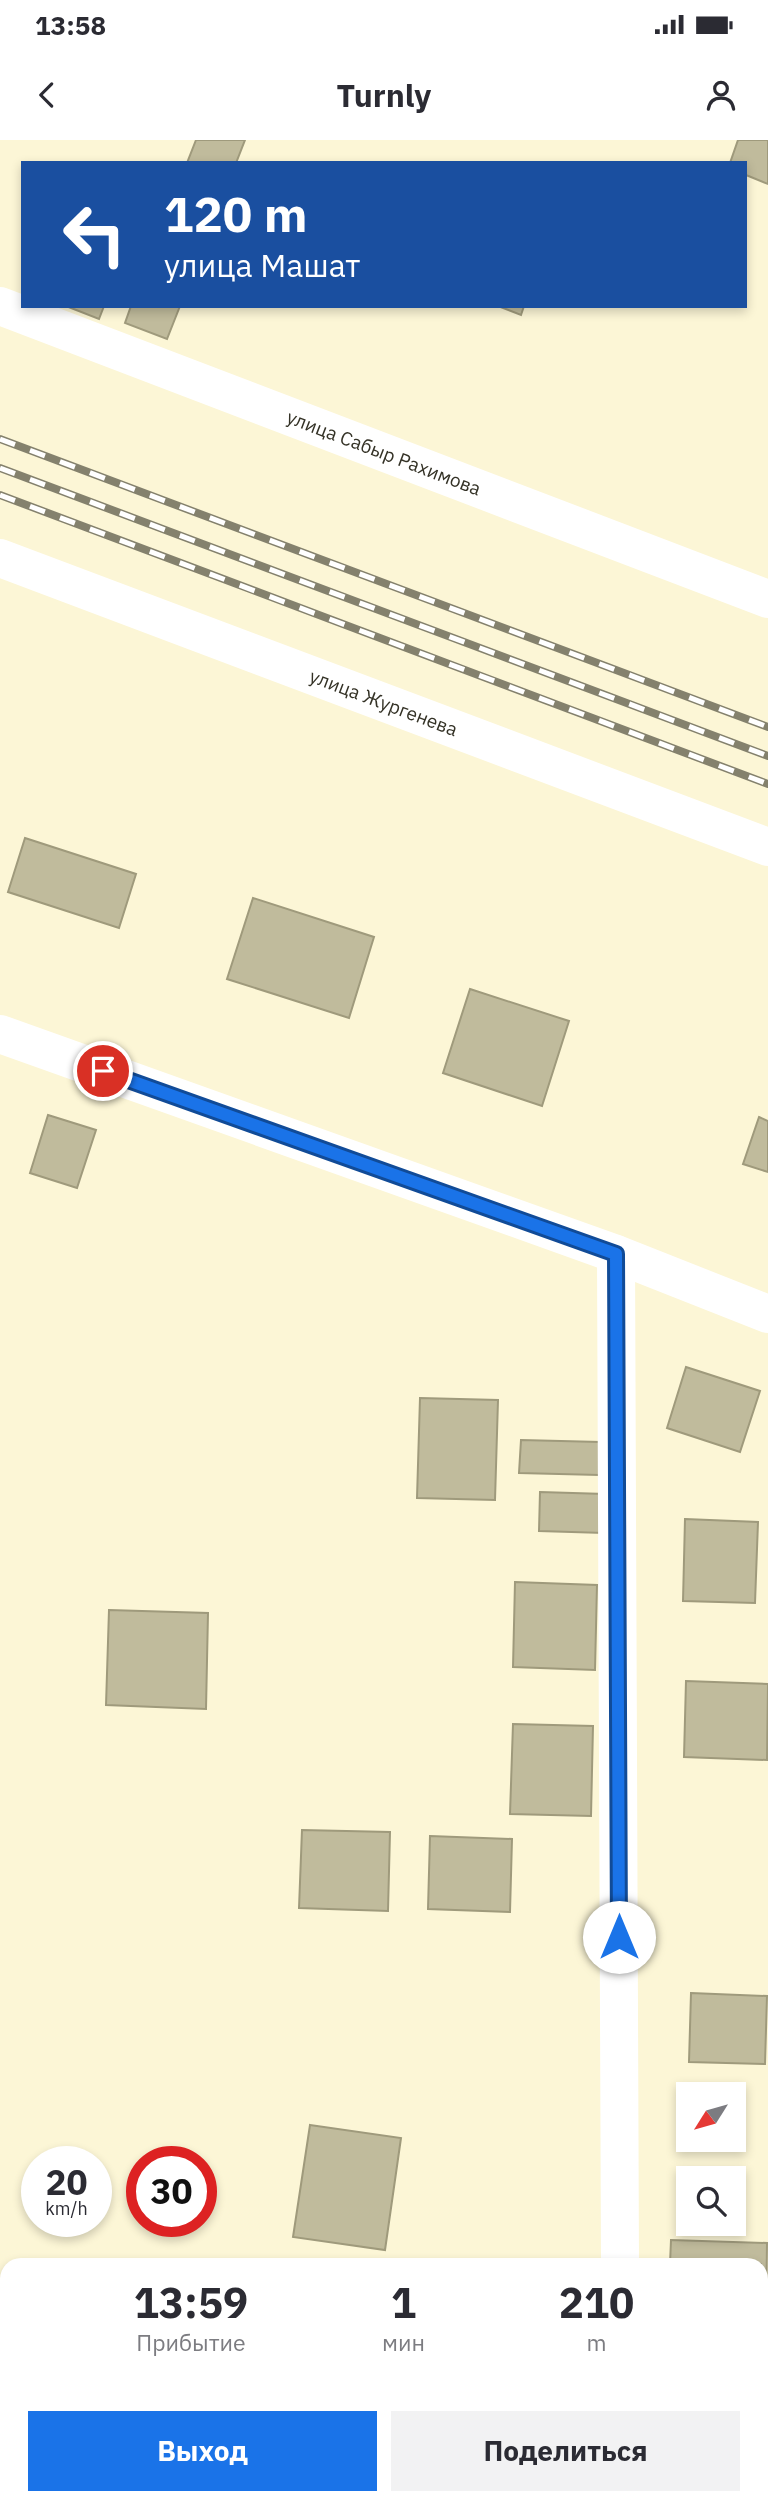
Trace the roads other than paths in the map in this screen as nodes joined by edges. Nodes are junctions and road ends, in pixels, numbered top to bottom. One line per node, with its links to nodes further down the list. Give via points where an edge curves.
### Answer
1 (0, 306): 3 (street, улица Сабыр Рахимова)
2 (0, 558): 4 (street, улица Жургенева)
3 (768, 599)
4 (768, 847)
5 (0, 1034): 6 (street)
6 (616, 1254): 7 (street); 8 (street)
7 (768, 1314)
8 (621, 2258)

